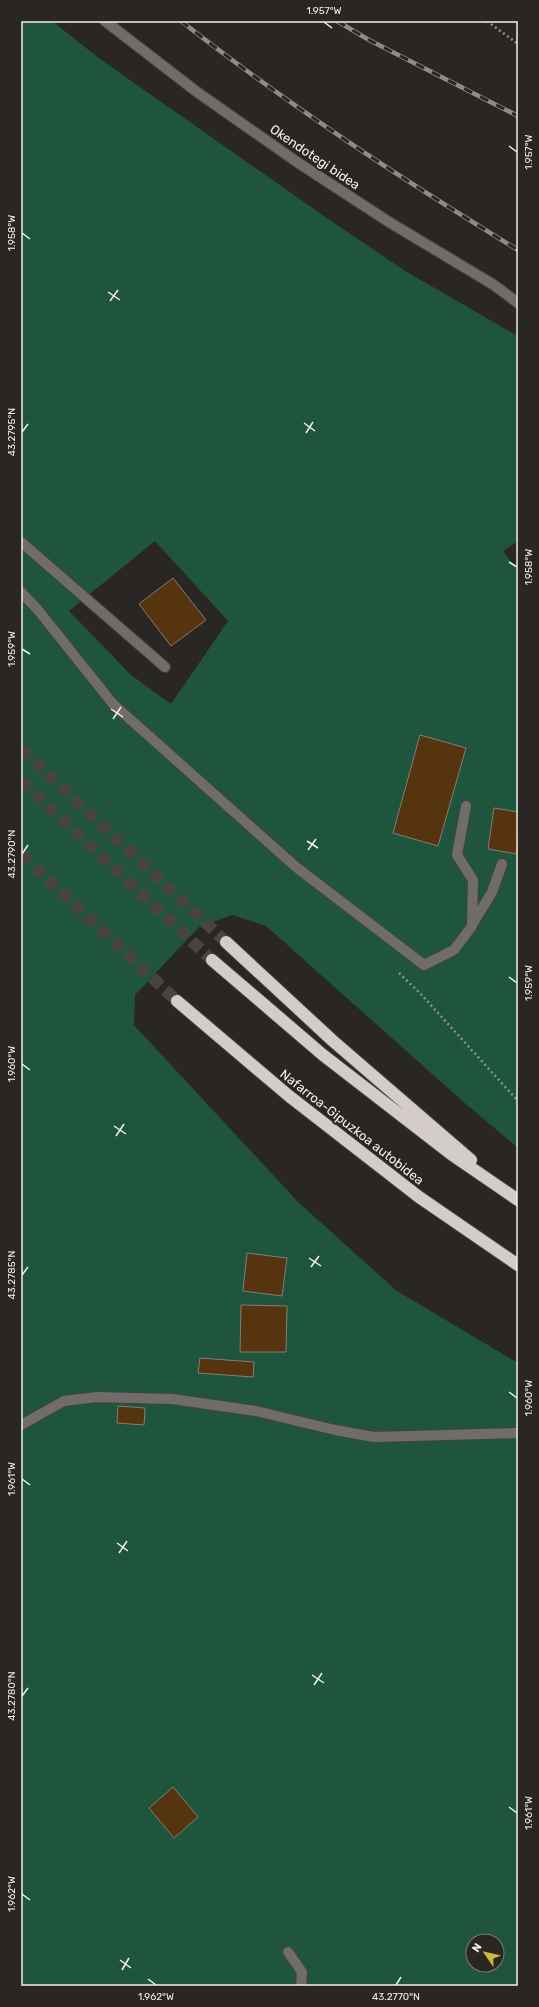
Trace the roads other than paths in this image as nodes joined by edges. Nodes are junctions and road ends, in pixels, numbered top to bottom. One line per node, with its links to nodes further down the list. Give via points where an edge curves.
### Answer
1 (105, 21): 2 (street, Okendotegi bidea, via 197,92 297,162 389,222 494,285)
2 (518, 303)
3 (21, 542): 5 (street)
4 (21, 592): 8 (street, via 118,709 308,877 424,965 454,950)
5 (165, 667)
6 (466, 806): 8 (street, via 457,855 473,880)
7 (502, 864): 8 (street, via 492,892)
8 (472, 926)
9 (226, 942): 12 (highway, via 333,1041)
10 (212, 960): 12 (highway, via 323,1055 451,1154)
11 (177, 1001): 13 (highway, Nafarroa-Gipuzkoa autobidea, via 289,1096 406,1187)
12 (514, 1197)
13 (518, 1265)
14 (21, 1425): 15 (street, via 64,1401 104,1397 172,1399 256,1411 374,1437)
15 (518, 1433)
16 (288, 1952): 17 (street, via 302,1972)
17 (301, 1986)

